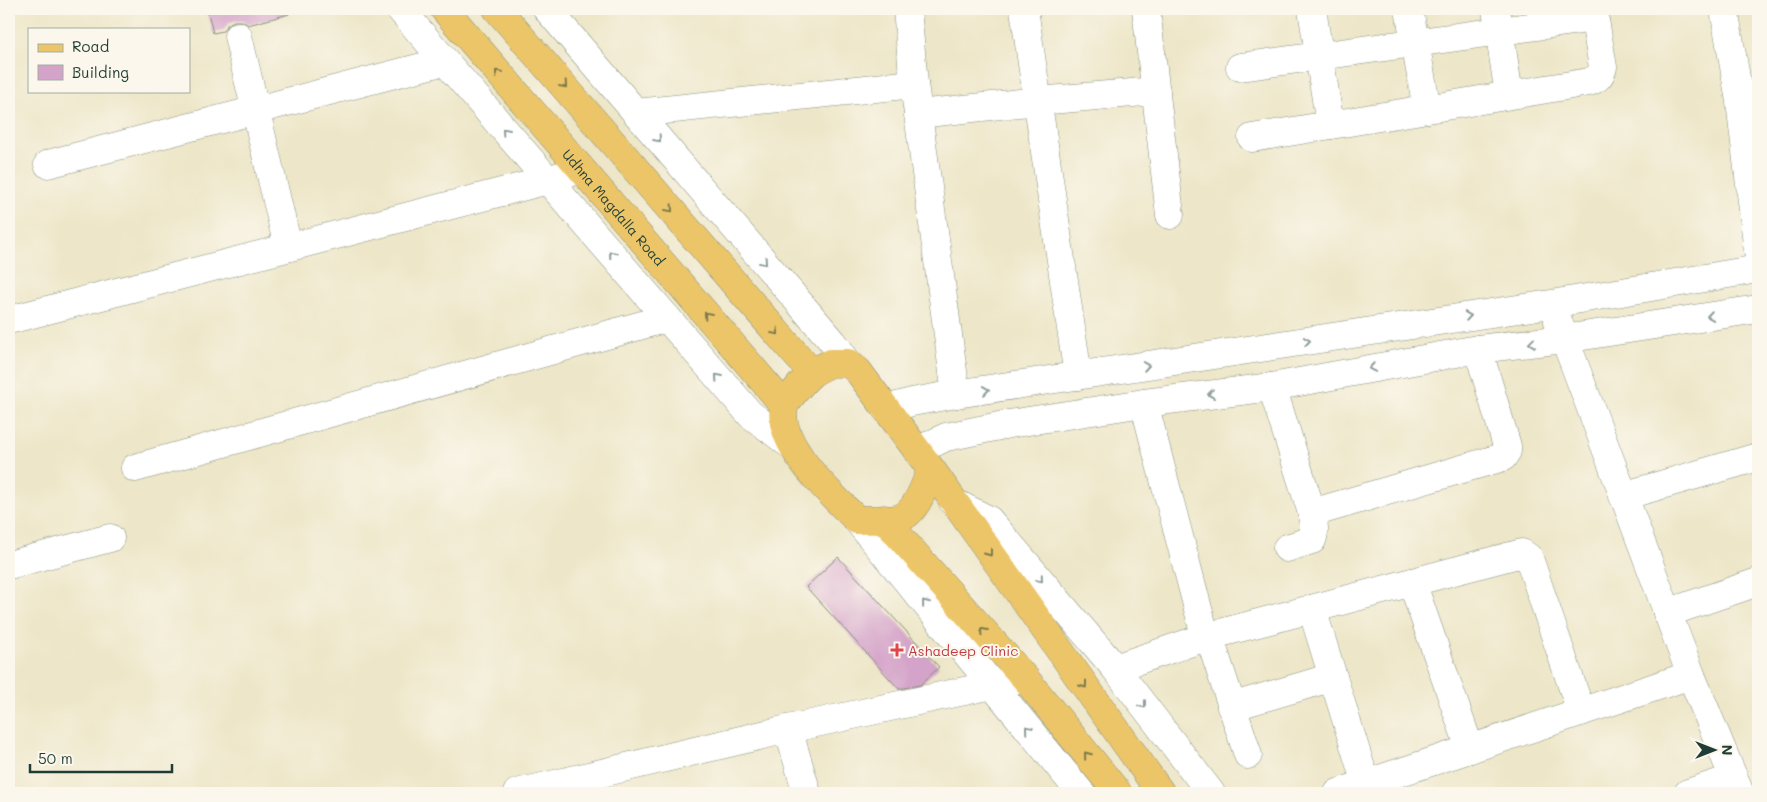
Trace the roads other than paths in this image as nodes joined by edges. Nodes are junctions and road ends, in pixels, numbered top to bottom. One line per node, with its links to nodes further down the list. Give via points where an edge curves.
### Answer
1 (400, 9): 16 (street)
2 (444, 9): 30 (main road, Udhna Magdalla Road, one-way to 2)
3 (498, 9): 43 (main road, one-way to 43)
4 (546, 9): 25 (street)
5 (907, 9): 18 (street)
6 (1024, 9): 22 (street)
7 (1146, 9): 19 (street)
8 (1312, 9): 15 (street)
9 (1409, 9): 14 (street)
10 (1724, 9): 21 (street)
11 (1594, 13): 12 (street); 20 (street, via 1602,74 1589,82)
12 (1498, 20): 14 (street); 20 (street)
13 (238, 36): 24 (street)
14 (1415, 43): 15 (street); 23 (street)
15 (1319, 56): 17 (street); 27 (street)
16 (445, 61): 24 (street); 31 (street, one-way to 16)
17 (1240, 67)
18 (914, 84): 25 (street); 26 (street)
19 (1156, 91): 22 (street); 32 (street)
20 (1509, 95): 23 (street)
21 (1749, 100): 34 (street)
22 (1038, 101): 26 (street); 44 (street)
23 (1427, 109): 27 (street)
24 (256, 110): 29 (street); 33 (street)
25 (636, 113): 42 (street, one-way to 42)
26 (918, 114): 46 (street)
27 (1330, 125): 28 (street)
28 (1252, 138)
29 (48, 164)
30 (581, 169): 31 (street); 48 (main road, Udhna Magdalla Road, one-way to 30)
31 (548, 180): 33 (street); 38 (street, one-way to 31)
32 (1170, 215)
33 (288, 247): 39 (street)
34 (1758, 252)
35 (1758, 269): 36 (street)
36 (1551, 304): 40 (street); 44 (street, one-way to 36)
37 (1758, 309): 40 (street, one-way to 40)
38 (667, 318): 50 (street, one-way to 38, via 750,414); 53 (street)
39 (9, 320)
40 (1564, 339): 41 (street, one-way to 41); 54 (street)
41 (1478, 349): 45 (street, one-way to 45); 56 (street, via 1507,446 1503,457)
42 (848, 363): 43 (main road, via 831,363); 49 (main road, via 858,371)
43 (812, 374): 48 (main road)
44 (1078, 376): 46 (street, one-way to 44)
45 (1272, 386): 47 (street, one-way to 47); 56 (street)
46 (956, 394): 49 (street)
47 (1144, 403): 52 (street, via 946,437); 66 (street)
48 (784, 405): 50 (main road, via 784,423)
49 (886, 409): 52 (main road)
50 (792, 446): 58 (main road, via 817,480)
51 (1758, 457): 54 (street)
52 (924, 460): 55 (main road); 57 (main road, via 919,500 897,519)
53 (135, 468)
54 (1623, 496): 65 (street)
55 (953, 502): 67 (street, one-way to 67, via 989,520); 84 (main road, one-way to 84)
56 (1312, 513): 60 (street, via 1312,540)
57 (884, 519): 58 (main road); 70 (main road, one-way to 57)
58 (857, 520): 71 (street, one-way to 58)
59 (110, 538): 61 (street)
60 (1287, 548)
61 (9, 565)
62 (1412, 582): 64 (street); 73 (street, via 1515,554 1522,553 1529,558); 75 (street)
63 (1758, 582): 65 (street)
64 (1312, 609): 66 (street); 69 (street)
65 (1667, 613): 68 (street)
66 (1206, 630): 67 (street); 72 (street)
67 (1115, 668): 85 (street, one-way to 85)
68 (1691, 675): 73 (street); 79 (street)
69 (1333, 677): 72 (street); 78 (street)
70 (1025, 678): 71 (street); 83 (main road, one-way to 70)
71 (992, 686): 74 (street); 82 (street, one-way to 71)
72 (1232, 707): 76 (street)
73 (1581, 712): 75 (street)
74 (788, 729): 77 (street); 81 (street)
75 (1470, 749): 78 (street)
76 (1248, 755)
77 (608, 783): 80 (street)
78 (1366, 784): 86 (street)
79 (1737, 786): 87 (street)
80 (517, 793)
81 (807, 793)
82 (1081, 793)
83 (1118, 793)
84 (1161, 793)
85 (1210, 793)
86 (1338, 793)
87 (1688, 793)

